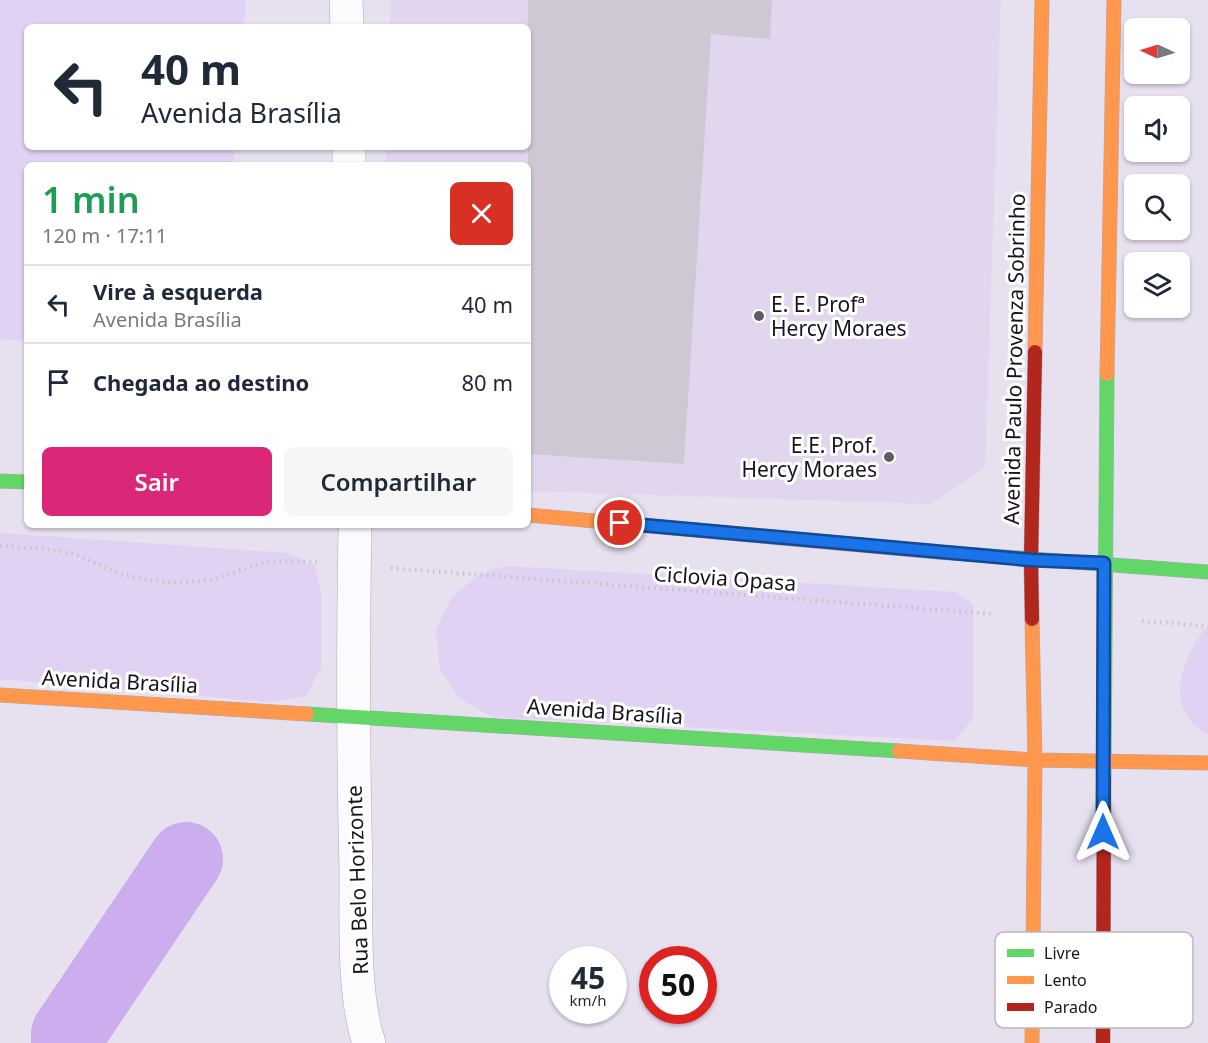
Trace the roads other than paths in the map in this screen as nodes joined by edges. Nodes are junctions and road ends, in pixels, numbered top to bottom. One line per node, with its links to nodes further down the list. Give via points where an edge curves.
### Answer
1 (346, 0): 4 (street)
2 (1042, 0): 9 (main road, Avenida Paulo Provenza Sobrinho)
3 (1114, 0): 10 (main road)
4 (347, 24)
5 (0, 481): 6 (main road)
6 (24, 482)
7 (531, 515): 9 (main road)
8 (355, 528): 13 (street, Rua Belo Horizonte)
9 (1031, 560): 10 (main road); 14 (main road, Avenida Paulo Provenza Sobrinho)
10 (1104, 563): 11 (main road); 15 (main road)
11 (1208, 572)
12 (0, 695): 13 (main road, Avenida Brasília)
13 (353, 715): 14 (main road, Avenida Brasília); 21 (street, Rua Belo Horizonte, via 357,955 364,1029)
14 (1035, 760): 15 (main road, Avenida Brasília); 17 (main road, Avenida Paulo Provenza Sobrinho)
15 (1104, 762): 16 (main road, Avenida Brasília); 18 (main road)
16 (1208, 763)
17 (1033, 932)
18 (1103, 932)
19 (1032, 1028): 22 (main road, Avenida Paulo Provenza Sobrinho)
20 (1103, 1028): 23 (main road)
21 (369, 1043)
22 (1032, 1043)
23 (1103, 1043)

